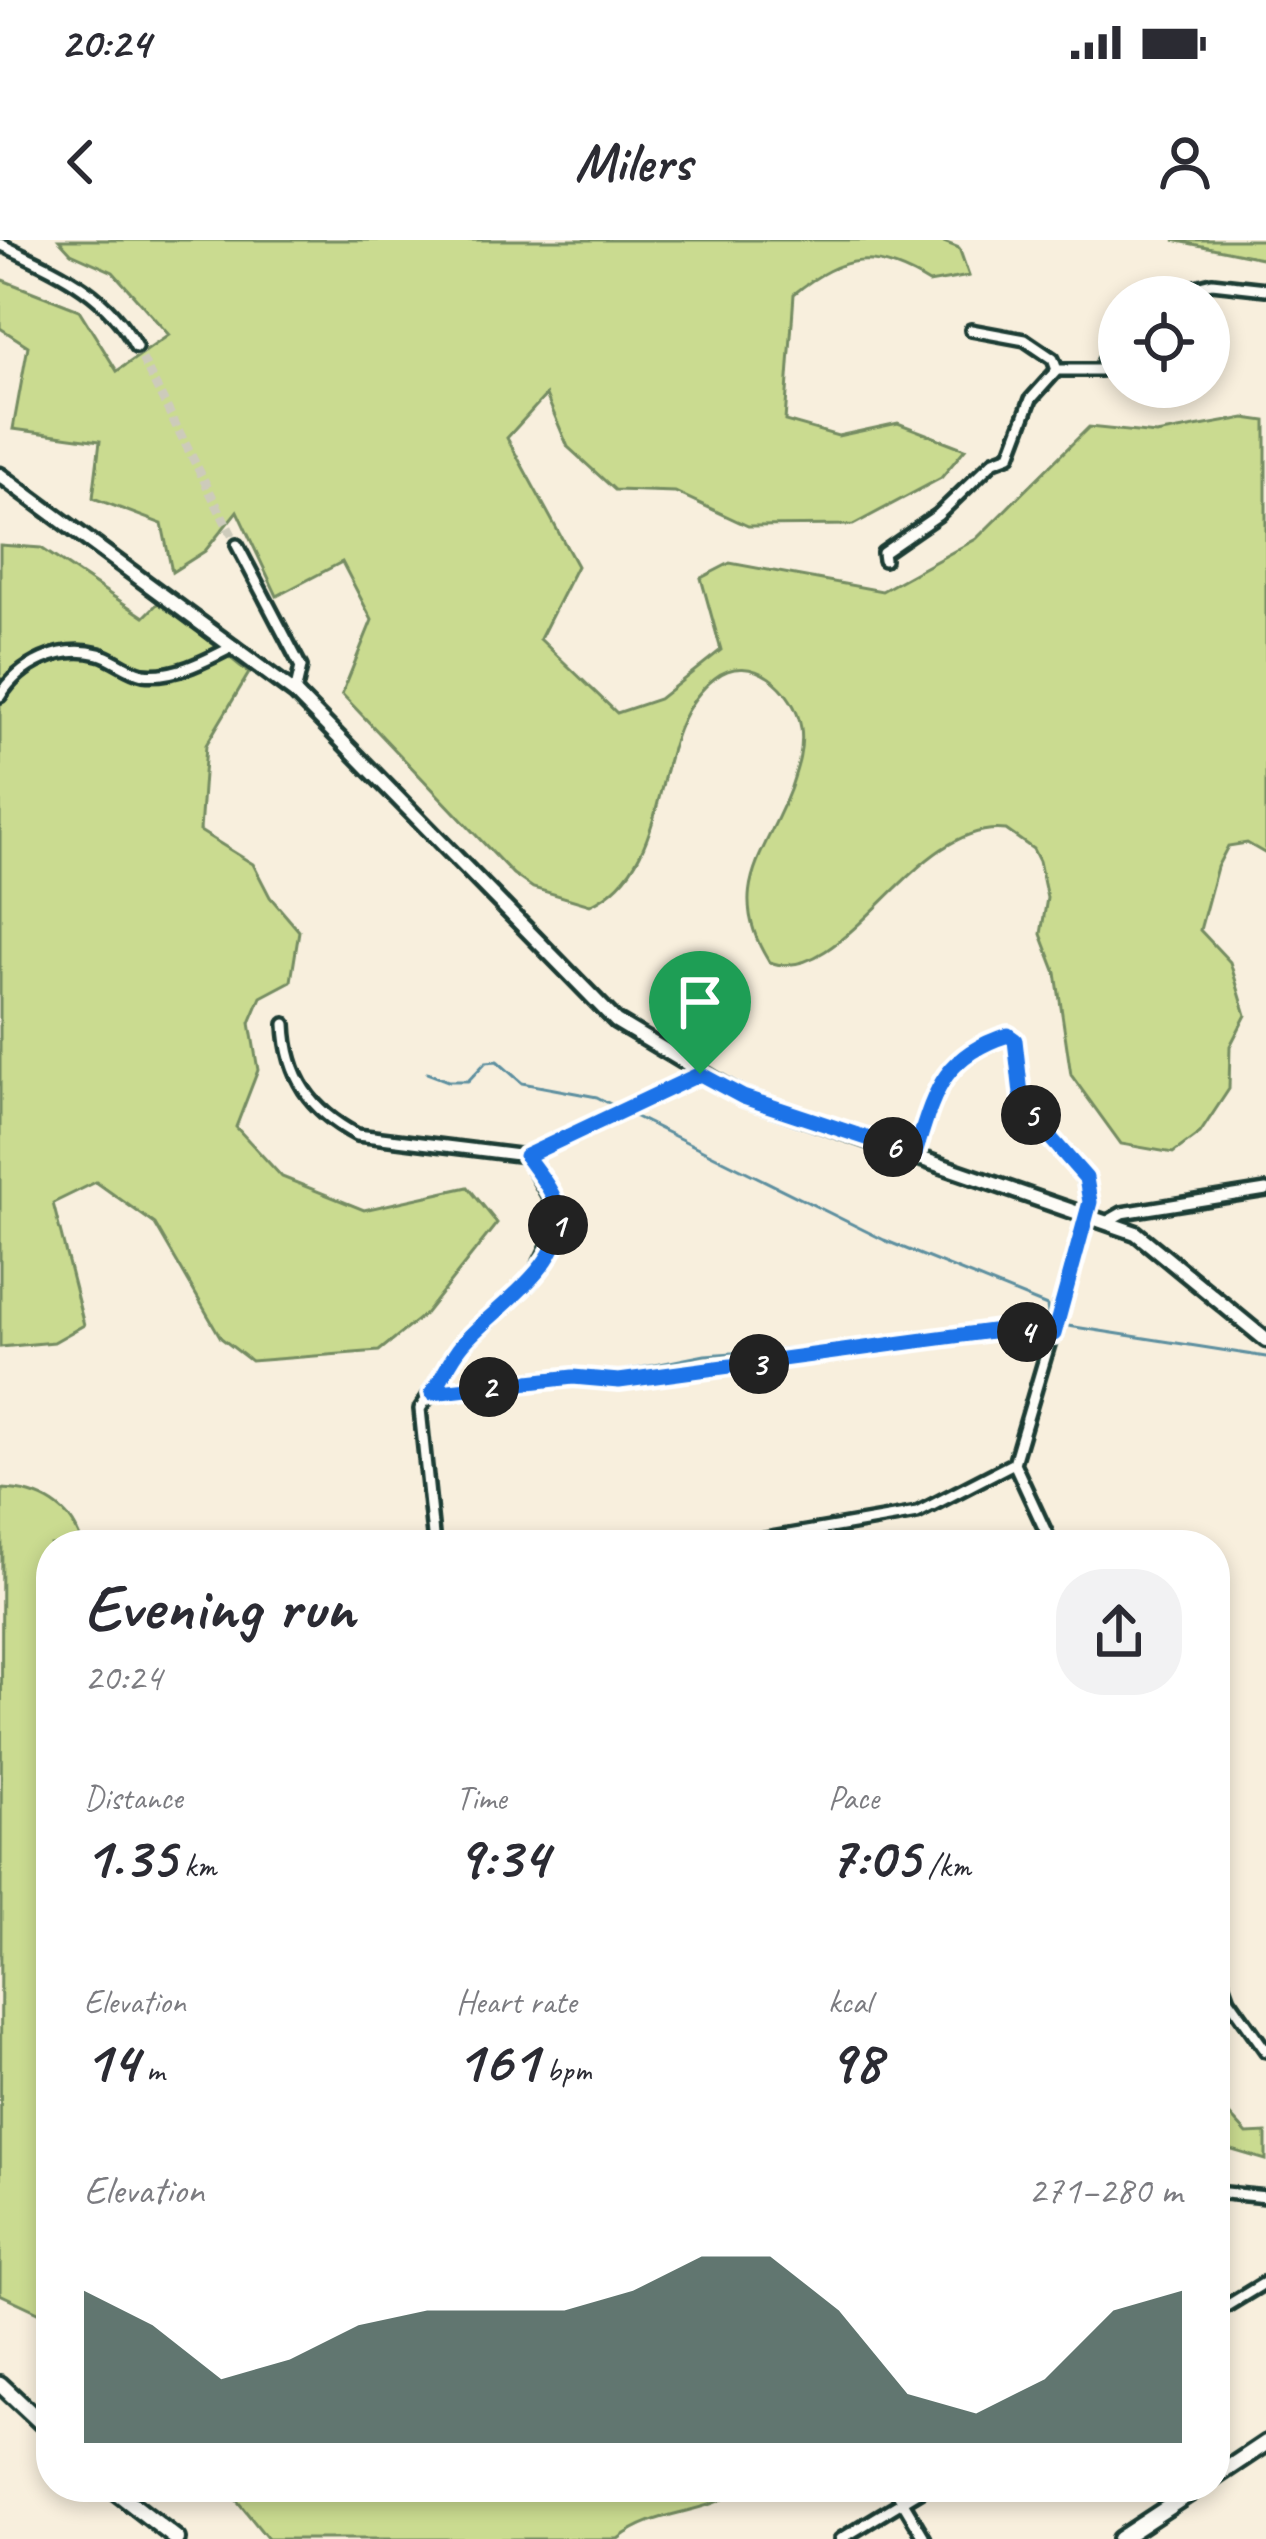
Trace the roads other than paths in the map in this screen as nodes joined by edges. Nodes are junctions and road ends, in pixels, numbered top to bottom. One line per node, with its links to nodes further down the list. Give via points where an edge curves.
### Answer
1 (0, 244): 5 (street, via 80,283 108,305)
2 (1230, 285): 3 (street)
3 (1266, 289)
4 (971, 330): 6 (street, via 1024,340)
5 (136, 347)
6 (1057, 370): 7 (street); 10 (street, via 1031,399 1010,455)
7 (1098, 370)
8 (0, 475): 11 (street)
9 (237, 545): 12 (street, via 301,667)
10 (884, 560)
11 (234, 646): 12 (street); 13 (street, via 158,674 97,653 42,658)
12 (295, 693): 15 (street, via 578,988)
13 (0, 696)
14 (285, 1024): 17 (street, via 298,1085 356,1136)
15 (700, 1074): 16 (street, via 743,1097); 17 (street)
16 (915, 1154): 19 (street); 19 (street, via 938,1083 952,1065 1008,1035 1021,1094 1086,1178)
17 (526, 1156): 23 (street, via 555,1201 560,1219 552,1244 531,1281 462,1345)
18 (1266, 1190): 20 (street)
19 (1088, 1212): 20 (street); 21 (street)
20 (1108, 1221): 22 (street, via 1170,1257)
21 (1056, 1328): 23 (street, via 619,1381 573,1377); 24 (street)
22 (1266, 1340)
23 (432, 1393): 25 (street, via 420,1409)
24 (1014, 1463): 26 (street, via 917,1513); 27 (street)
25 (432, 1530)
26 (818, 1530)
27 (1045, 1530)
28 (1230, 2000): 29 (street)
29 (1266, 2051)
30 (1230, 2194): 31 (street)
31 (1266, 2198)
32 (1266, 2282): 33 (street)
33 (1230, 2304)
34 (0, 2384): 35 (main road)
35 (36, 2418)
36 (1266, 2443): 37 (main road)
37 (1230, 2466)
38 (129, 2502): 41 (main road)
39 (903, 2502): 42 (street); 43 (street)
40 (1176, 2502): 44 (main road)
41 (177, 2539)
42 (841, 2539)
43 (925, 2539)
44 (1120, 2539)

